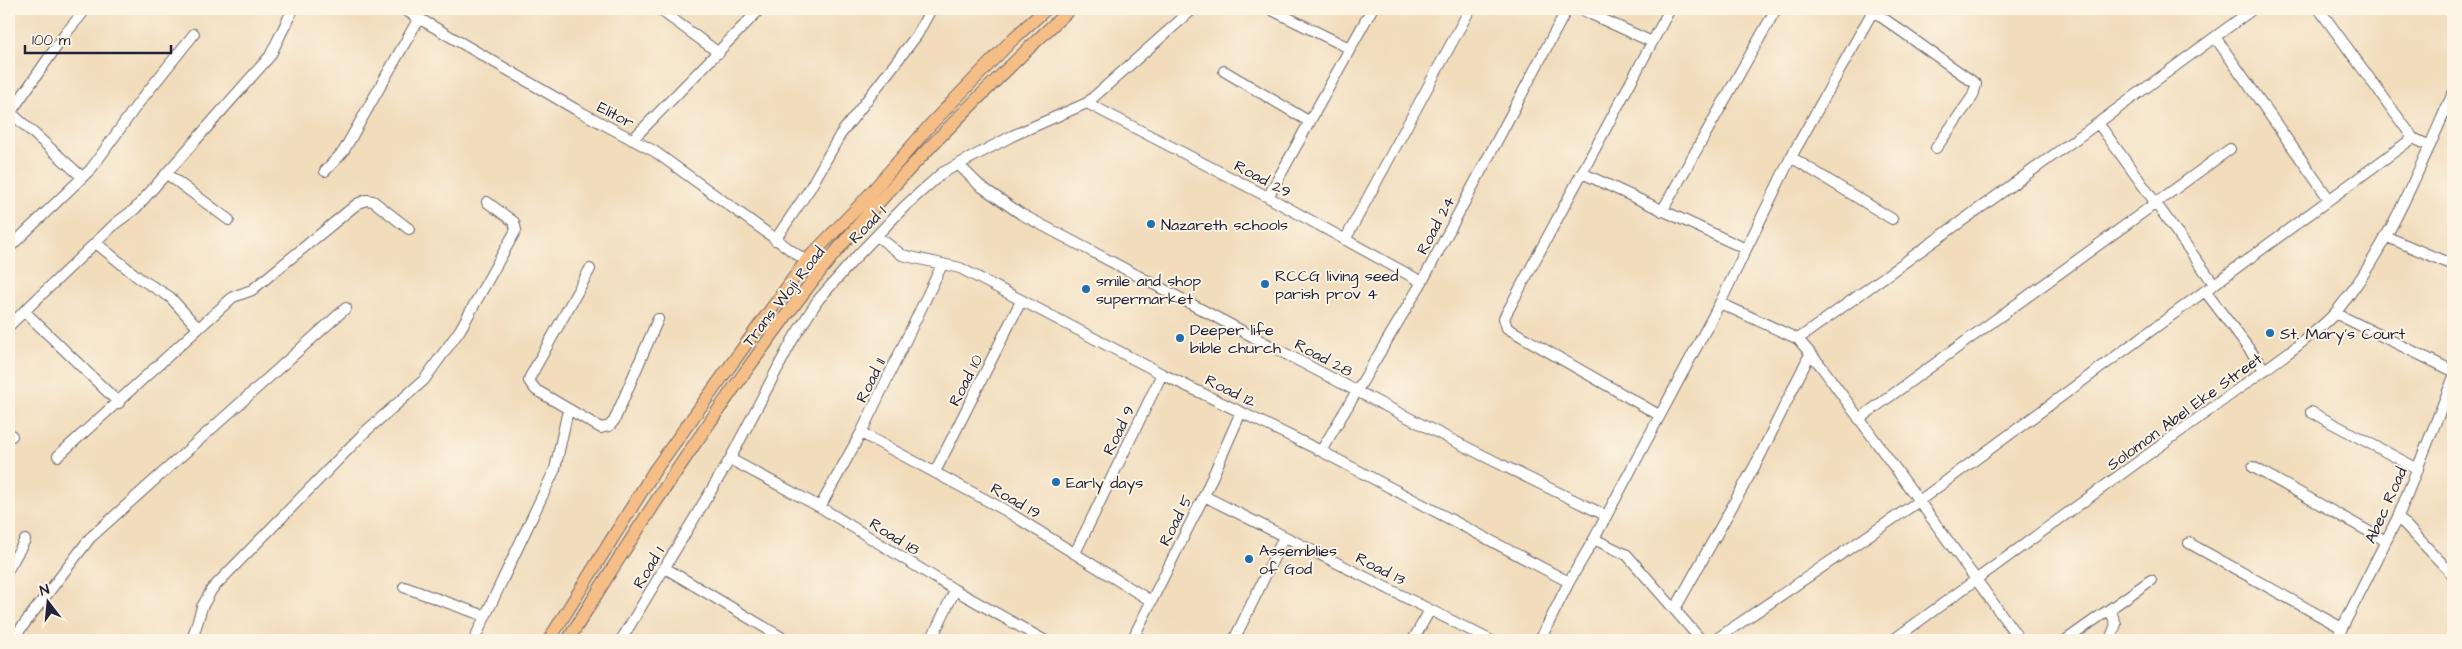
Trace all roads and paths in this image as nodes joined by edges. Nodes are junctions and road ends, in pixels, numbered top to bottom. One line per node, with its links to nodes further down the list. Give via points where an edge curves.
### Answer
1 (86, 9): 29 (street)
2 (294, 9): 40 (street, via 270,56)
3 (403, 9): 20 (street, Elitor)
4 (658, 9): 25 (street)
5 (760, 9): 25 (street)
6 (931, 9): 53 (street, via 917,35 840,135 810,190)
7 (1046, 9): 58 (main road, Trans Woji Road, via 932,123)
8 (1070, 9): 122 (main road, Trans Woji Road, via 923,155 870,212 811,284 674,471)
9 (1193, 9): 28 (street, Road 1)
10 (1372, 9): 24 (street)
11 (1470, 9): 54 (street)
12 (1567, 9): 62 (street, Road 24)
13 (1580, 9): 23 (street)
14 (1670, 9): 23 (street)
15 (1776, 9): 47 (street)
16 (2253, 9): 22 (street)
17 (2319, 9): 32 (street)
18 (1272, 10): 24 (street)
19 (1873, 10): 35 (street, via 1976,84 1973,96); 37 (street)
20 (419, 18): 33 (street, Elitor); 39 (street, via 343,152)
21 (194, 34): 42 (street, via 137,105 91,170)
22 (2215, 37): 31 (street); 44 (street)
23 (1652, 42): 41 (street)
24 (1349, 48): 30 (street)
25 (719, 53): 33 (street)
26 (1224, 71): 30 (street)
27 (2453, 94): 34 (street, Solomon Abel Eke Street)
28 (1087, 103): 38 (street, Road 1, via 1012,136); 43 (street, Road 29)
29 (10, 112): 42 (street)
30 (1310, 122): 43 (street)
31 (2098, 124): 46 (street); 73 (street)
32 (2413, 138): 34 (street); 44 (street)
33 (632, 140): 53 (street, Elitor, via 673,163)
34 (2430, 146): 52 (street, Solomon Abel Eke Street)
35 (1936, 148)
36 (2230, 149): 46 (street)
37 (1791, 156): 48 (street); 57 (street)
38 (960, 166): 51 (street, Road 1, via 942,173); 79 (street, Road 28, via 979,185 1021,214)
39 (325, 171)
40 (167, 174): 49 (street); 55 (street)
41 (1582, 174): 47 (street); 84 (street, via 1504,323 1507,328)
42 (82, 177): 56 (street)
43 (1268, 197): 54 (street, Road 29)
44 (2329, 199): 63 (street)
45 (486, 202): 119 (street, via 514,222 516,230 460,330 424,380 366,431 212,588 202,607)
46 (2155, 204): 63 (street); 85 (street)
47 (1662, 211): 57 (street)
48 (1892, 219)
49 (229, 220)
50 (409, 229): 72 (street, via 372,201 366,200 338,218 252,290 233,297)
51 (877, 236): 59 (street, Road 12, via 902,255); 89 (street, Road 1, via 813,308 792,339)
52 (2385, 236): 60 (street); 69 (street, Solomon Abel Eke Street, via 2364,273)
53 (775, 240): 58 (street, Elitor)
54 (1345, 240): 62 (street, Road 29)
55 (96, 243): 68 (street); 72 (street, via 139,278 170,297)
56 (9, 248)
57 (1746, 249): 66 (street)
58 (806, 261): 121 (main road, Trans Woji Road, via 655,470)
59 (942, 265): 65 (street, Road 12, via 960,268); 86 (street, Road 11)
60 (2453, 265)
61 (590, 269): 81 (street, via 529,380 536,390)
62 (1422, 282): 79 (street, Road 24)
63 (2214, 284): 64 (street)
64 (2205, 291): 75 (street); 94 (street)
65 (1021, 302): 77 (street, Road 12); 92 (street, Road 10)
66 (1720, 303): 73 (street); 84 (street)
67 (346, 308): 118 (street, via 90,538)
68 (24, 311): 71 (street); 80 (street)
69 (2335, 312): 75 (street, Solomon Abel Eke Street, via 2303,342); 76 (street)
70 (658, 319): 81 (street, via 614,421 601,428)
71 (9, 326)
72 (198, 328): 80 (street)
73 (1798, 339): 74 (street)
74 (1810, 354): 85 (street); 113 (street, via 1758,460)
75 (2265, 370): 108 (street, Solomon Abel Eke Street)
76 (2453, 371)
77 (1162, 374): 82 (street, Road 12); 103 (street, Road 9)
78 (2453, 379): 91 (street, Abec Road)
79 (1357, 392): 87 (street, Road 24); 96 (street, Road 28)
80 (119, 403): 88 (street)
81 (568, 410): 116 (street, via 555,469)
82 (1241, 412): 87 (street, Road 12); 93 (street, Road 5)
83 (2311, 412): 91 (street)
84 (1659, 415): 96 (street)
85 (1859, 418): 94 (street)
86 (861, 432): 92 (street, Road 19); 95 (street, Road 11)
87 (1321, 451): 109 (street, Road 12)
88 (58, 456)
89 (730, 459): 95 (street, Road 18); 105 (street, Road 1)
90 (2253, 467): 101 (street)
91 (2418, 469): 97 (street, Abec Road)
92 (935, 472): 103 (street, Road 19, via 1004,509)
93 (1204, 496): 98 (street, Road 13); 112 (street, Road 5)
94 (1919, 501): 108 (street); 133 (street)
95 (820, 507): 111 (street, Road 18)
96 (1606, 515): 99 (street)
97 (2398, 517): 101 (street, Abec Road); 106 (street)
98 (1284, 537): 114 (street, Road 13); 128 (street)
99 (1594, 538): 109 (street); 113 (street, via 1627,555)
100 (25, 540): 104 (street)
101 (2386, 540): 117 (street, Abec Road)
102 (2189, 543): 117 (street)
103 (1075, 553): 112 (street, Road 19)
104 (9, 568)
105 (665, 568): 123 (street, Road 1); 124 (street)
106 (2453, 575)
107 (2151, 580): 115 (street)
108 (1975, 581): 134 (street, Solomon Abel Eke Street); 135 (street)
109 (1569, 582): 131 (street)
110 (404, 587): 116 (street)
111 (955, 590): 125 (street); 126 (street, Road 18)
112 (1151, 601): 127 (street, Road 5)
113 (1675, 609): 132 (street)
114 (1430, 610): 129 (street); 130 (street, Road 13)
115 (2110, 610): 136 (street); 137 (street, via 2116,624)
116 (485, 616): 120 (street)
117 (2342, 628): 138 (street, Abec Road)
118 (12, 640)
119 (192, 640)
120 (474, 640)
121 (549, 640)
122 (568, 640)
123 (621, 640)
124 (786, 640)
125 (931, 640)
126 (1044, 640)
127 (1132, 640)
128 (1234, 640)
129 (1413, 640)
130 (1490, 640)
131 (1540, 640)
132 (1701, 640)
133 (1715, 640)
134 (1893, 640)
135 (2020, 640)
136 (2066, 640)
137 (2110, 640)
138 (2336, 640)

